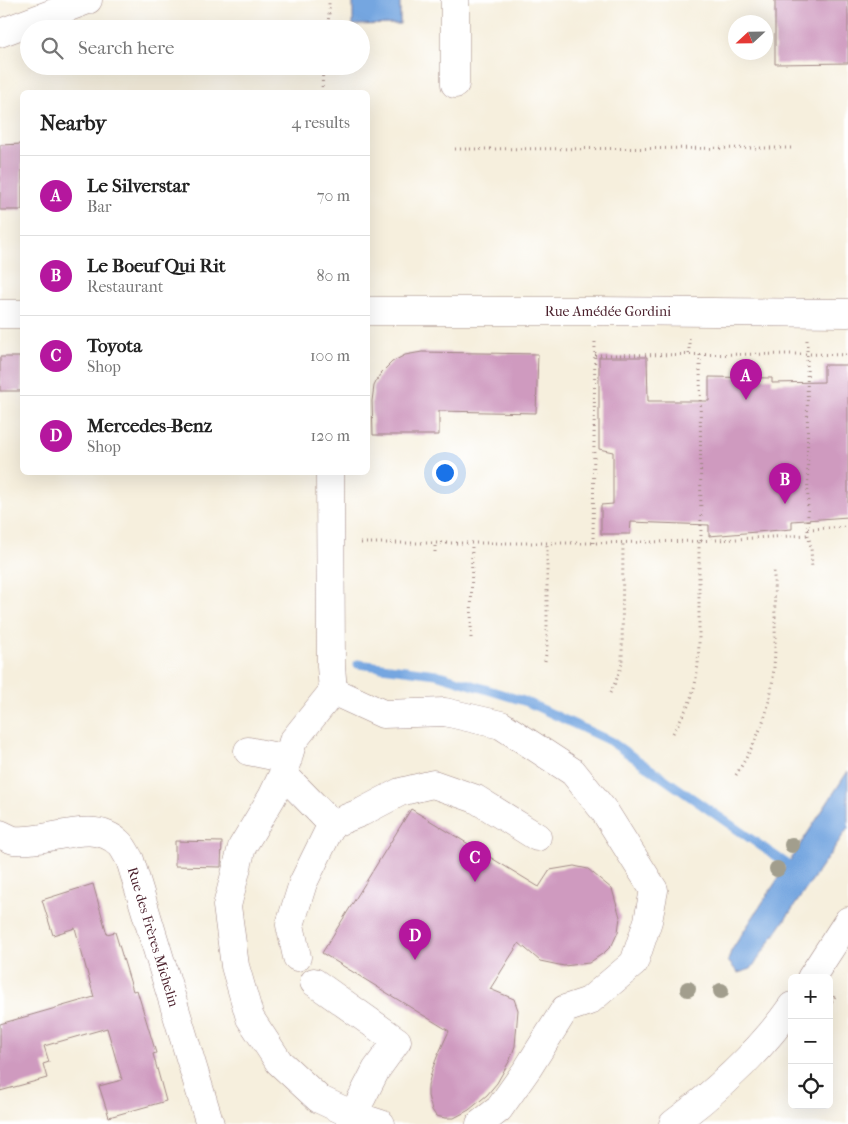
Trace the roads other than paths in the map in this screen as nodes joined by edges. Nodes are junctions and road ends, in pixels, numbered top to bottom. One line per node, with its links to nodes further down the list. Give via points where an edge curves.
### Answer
1 (88, 0): 3 (street)
2 (455, 0): 7 (street)
3 (49, 8): 4 (street)
4 (26, 20)
5 (20, 23): 6 (street)
6 (0, 34)
7 (455, 84)
8 (370, 311): 9 (street, Rue Amédée Gordini)
9 (848, 313)
10 (0, 314): 11 (street)
11 (20, 314)
12 (329, 475): 13 (street)
13 (332, 679): 15 (street, via 293,741); 27 (street, via 383,714 446,712 501,725 573,772 605,812 654,890 634,964 589,1001 565,1009 499,1109)
14 (248, 751): 15 (street)
15 (285, 767): 16 (street); 24 (street, via 272,797 242,847 227,906 235,966 250,1018 279,1062 319,1099)
16 (332, 824): 18 (street, via 400,792 433,784 476,799); 20 (street, via 303,883 290,925)
17 (0, 834): 25 (street, Rue des Frères Michelin, via 12,840 32,840 91,830 104,833 120,844 130,860)
18 (537, 837)
19 (848, 921): 21 (street)
20 (297, 957)
21 (814, 974)
22 (314, 982): 24 (street, via 397,1042 376,1070)
23 (788, 1011): 28 (street, via 740,1067)
24 (353, 1115): 26 (street)
25 (210, 1124)
26 (381, 1124)
27 (480, 1124)
28 (672, 1124)

